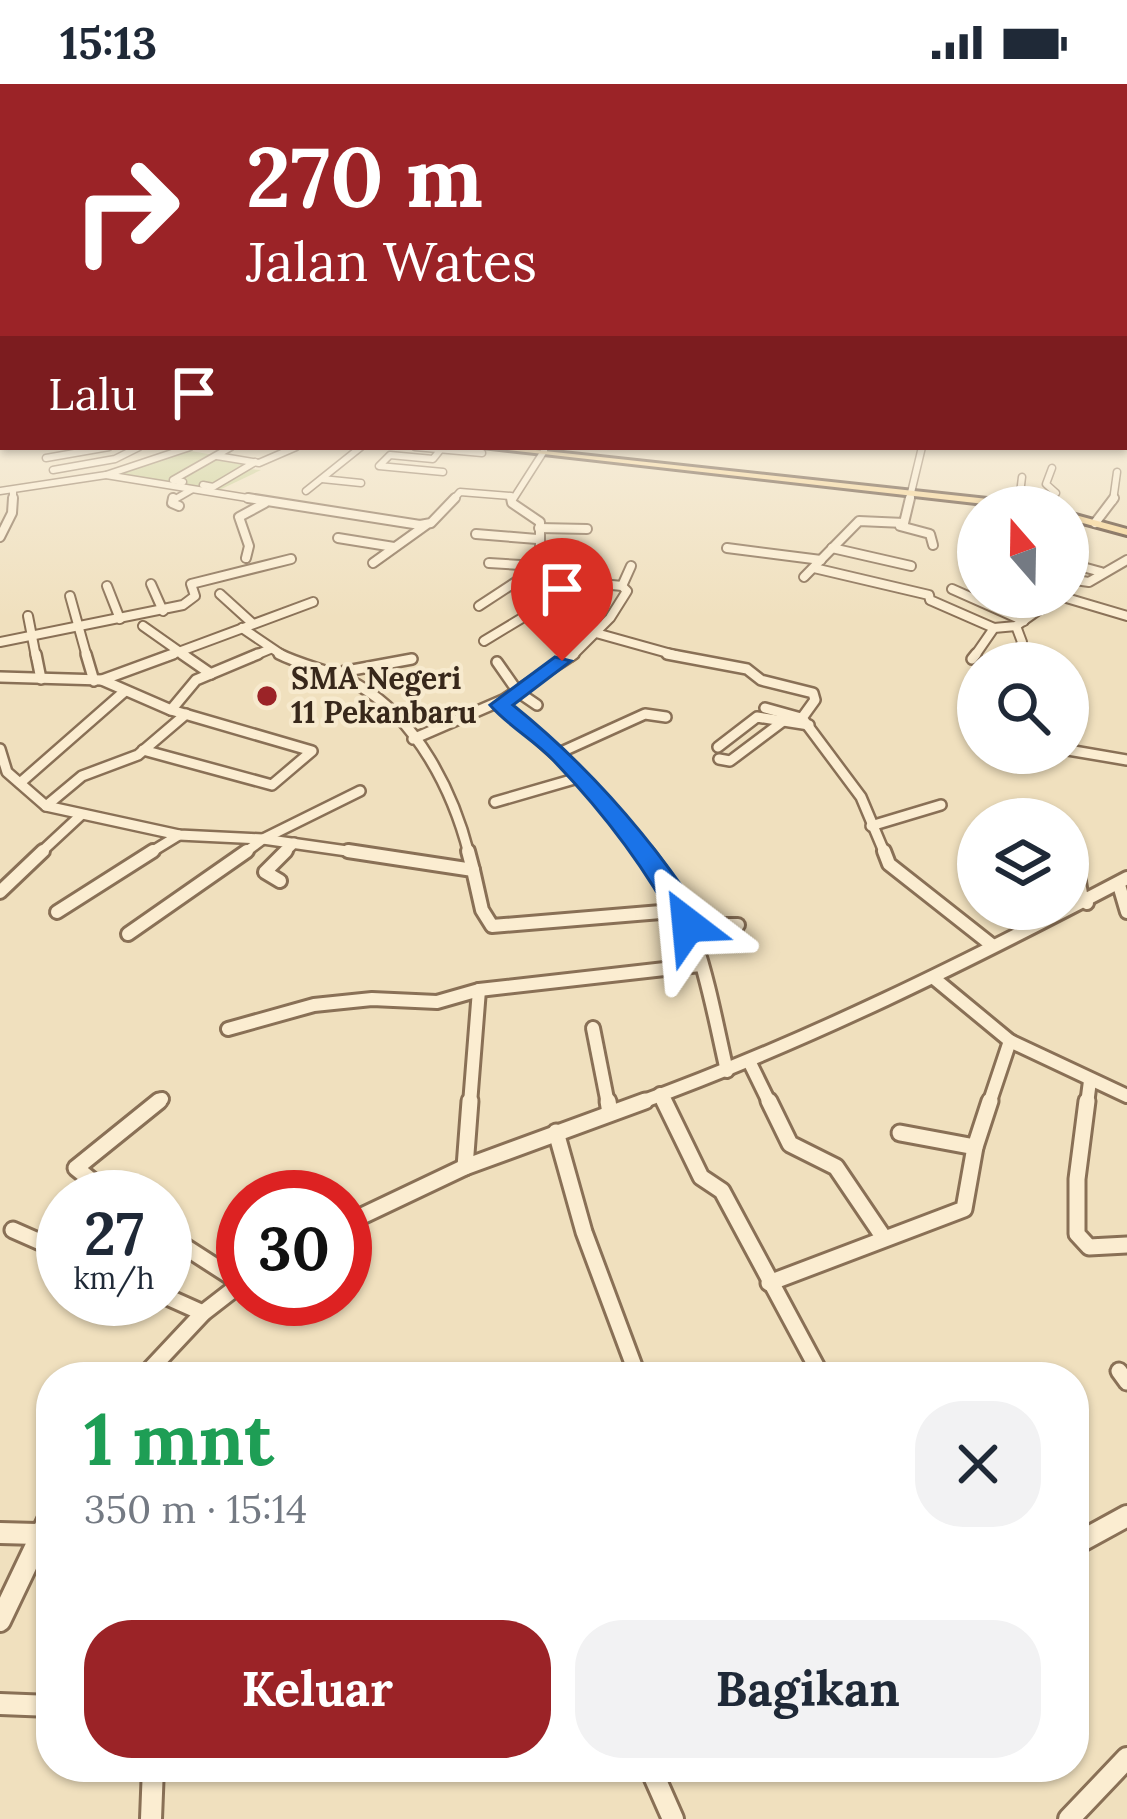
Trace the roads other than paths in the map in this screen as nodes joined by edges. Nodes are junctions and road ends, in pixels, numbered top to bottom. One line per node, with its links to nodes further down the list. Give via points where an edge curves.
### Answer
1 (52, 456): 14 (street)
2 (78, 456): 16 (street)
3 (121, 456): 16 (street)
4 (163, 456): 22 (street)
5 (216, 456): 15 (street); 23 (street)
6 (271, 456): 15 (street)
7 (350, 456): 26 (street)
8 (389, 456): 20 (street, via 379,466)
9 (400, 456): 10 (street)
10 (435, 456)
11 (541, 456): 36 (street)
12 (579, 456): 35 (main road)
13 (920, 456): 35 (street)
14 (46, 458)
15 (255, 462): 23 (street, via 213,487 173,480)
16 (83, 465): 19 (street); 25 (street)
17 (1052, 468): 30 (street)
18 (147, 469): 23 (street)
19 (52, 470)
20 (442, 472)
21 (1117, 472): 41 (street, via 1114,500)
22 (106, 475): 25 (street); 28 (street)
23 (182, 475)
24 (1022, 477): 29 (street)
25 (92, 478): 31 (street)
26 (321, 479): 27 (street); 33 (street)
27 (361, 483)
28 (167, 485): 32 (street); 34 (street)
29 (1021, 486)
30 (1048, 486)
31 (8, 490): 46 (street, via 12,513)
32 (192, 490): 38 (street); 39 (street, via 172,497)
33 (306, 491)
34 (155, 494)
35 (913, 494): 37 (main road); 42 (street)
36 (511, 496): 43 (street, via 458,493); 44 (street)
37 (957, 498)
38 (266, 502): 43 (street); 55 (street, via 239,517)
39 (179, 506)
40 (1089, 521): 41 (main road)
41 (1095, 523): 47 (main road)
42 (900, 524): 51 (street, via 929,535); 54 (street, via 859,521)
43 (428, 525): 52 (street)
44 (539, 527): 45 (street); 50 (street)
45 (587, 529)
46 (1, 532)
47 (1127, 532)
48 (476, 534): 50 (street)
49 (338, 538): 52 (street)
50 (538, 539): 61 (street)
51 (933, 545)
52 (394, 547): 59 (street)
53 (727, 548): 60 (street)
54 (832, 548): 60 (street); 63 (street)
55 (246, 558)
56 (291, 559): 78 (street, via 191,584 193,598)
57 (1127, 560): 65 (street)
58 (489, 562): 61 (street)
59 (373, 563)
60 (818, 564): 66 (street); 87 (street, via 929,595)
61 (540, 566): 67 (street); 77 (street)
62 (632, 566): 71 (street)
63 (911, 566)
64 (1089, 569): 65 (street)
65 (1101, 572): 68 (street)
66 (804, 577)
67 (572, 581): 71 (street); 90 (street)
68 (1089, 581)
69 (151, 584): 78 (street)
70 (107, 586): 82 (street)
71 (622, 586): 88 (street, via 620,606)
72 (952, 589): 83 (street)
73 (220, 594): 85 (street)
74 (70, 596): 86 (street)
75 (314, 602): 85 (street)
76 (1089, 605): 80 (street)
77 (479, 606)
78 (163, 610): 82 (street)
79 (28, 616): 89 (street)
80 (1127, 616)
81 (1028, 618): 83 (street)
82 (120, 619): 86 (street)
83 (1020, 623): 87 (street); 93 (street)
84 (143, 626): 95 (street)
85 (247, 626): 94 (street); 95 (street)
86 (78, 627): 89 (street); 102 (street)
87 (994, 628): 92 (street)
88 (596, 633): 104 (street); 112 (street, via 809,692 816,698)
89 (30, 637): 91 (street); 101 (street)
90 (484, 641)
91 (0, 642)
92 (984, 642)
93 (1022, 642)
94 (270, 649): 98 (street); 99 (street)
95 (176, 652): 99 (street); 102 (street)
96 (412, 659): 98 (street)
97 (497, 662): 104 (street)
98 (335, 673): 113 (street, via 365,689)
99 (211, 674): 108 (street)
100 (0, 677): 101 (street)
101 (41, 679): 102 (street)
102 (98, 680): 103 (street)
103 (125, 691): 108 (street); 121 (street)
104 (518, 692): 105 (street); 106 (street)
105 (500, 705): 113 (street); 116 (street)
106 (537, 705)
107 (765, 708): 112 (street)
108 (171, 710): 109 (street)
109 (186, 714): 115 (street); 115 (street, via 312,752 272,785)
110 (666, 717): 116 (street, via 645,713)
111 (782, 722): 111 (street, via 730,761 718,753 757,717); 112 (street)
112 (806, 722): 127 (street, via 861,797)
113 (413, 740): 131 (street, via 451,795)
114 (0, 748): 119 (street)
115 (143, 750): 125 (street, via 82,776)
116 (559, 753): 120 (street)
117 (1089, 754): 118 (street)
118 (1127, 760)
119 (4, 775): 121 (street)
120 (578, 778): 123 (street); 138 (street, via 652,862)
121 (20, 783): 125 (street)
122 (360, 791): 129 (street)
123 (495, 802)
124 (941, 805): 127 (street)
125 (46, 806): 126 (street)
126 (81, 814): 128 (street); 134 (street)
127 (871, 826): 142 (street, via 903,879)
128 (179, 835): 129 (street); 136 (street)
129 (263, 839): 130 (street); 141 (street)
130 (294, 843): 131 (street); 132 (street, via 266,872)
131 (473, 870): 138 (street, via 493,926)
132 (280, 881)
133 (1123, 882): 135 (street); 137 (street)
134 (0, 892)
135 (1089, 902)
136 (57, 912)
137 (1127, 912)
138 (687, 917): 139 (street); 143 (street)
139 (738, 925)
140 (1028, 930): 142 (street)
141 (128, 934)
142 (993, 946): 144 (street)
143 (700, 964): 145 (street); 150 (street)
144 (935, 979): 148 (street); 149 (street)
145 (479, 990): 147 (street, via 437,1002 314,1005); 159 (street)
146 (592, 1028): 155 (street)
147 (228, 1029)
148 (1010, 1041): 151 (street); 158 (street)
149 (750, 1063): 150 (street); 163 (street, via 790,1144 836,1167)
150 (727, 1070): 152 (street)
151 (1090, 1082): 153 (street); 165 (street, via 1077,1234 1089,1247)
152 (660, 1094): 155 (street); 166 (street, via 701,1177 722,1191)
153 (1126, 1095)
154 (162, 1099): 160 (street)
155 (610, 1113): 156 (street)
156 (556, 1132): 159 (street); 171 (street)
157 (900, 1133): 158 (street)
158 (975, 1147): 163 (street, via 964,1210)
159 (466, 1167): 161 (street)
160 (78, 1170)
161 (372, 1211)
162 (13, 1230): 164 (street)
163 (884, 1238): 166 (street)
164 (36, 1240)
165 (1127, 1245)
166 (769, 1282): 172 (street)
167 (216, 1302): 169 (street)
168 (192, 1307): 169 (street)
169 (203, 1312): 170 (street)
170 (157, 1362)
171 (633, 1362)
172 (814, 1362)
173 (1127, 1516): 176 (street)
174 (0, 1533): 175 (street)
175 (36, 1534)
176 (1089, 1537)
177 (36, 1539): 178 (street)
178 (0, 1621)
179 (0, 1704): 180 (street)
180 (36, 1705)
181 (1127, 1758): 186 (street)
182 (152, 1782): 184 (street)
183 (657, 1782): 185 (street)
184 (151, 1819)
185 (674, 1819)
186 (1069, 1819)

